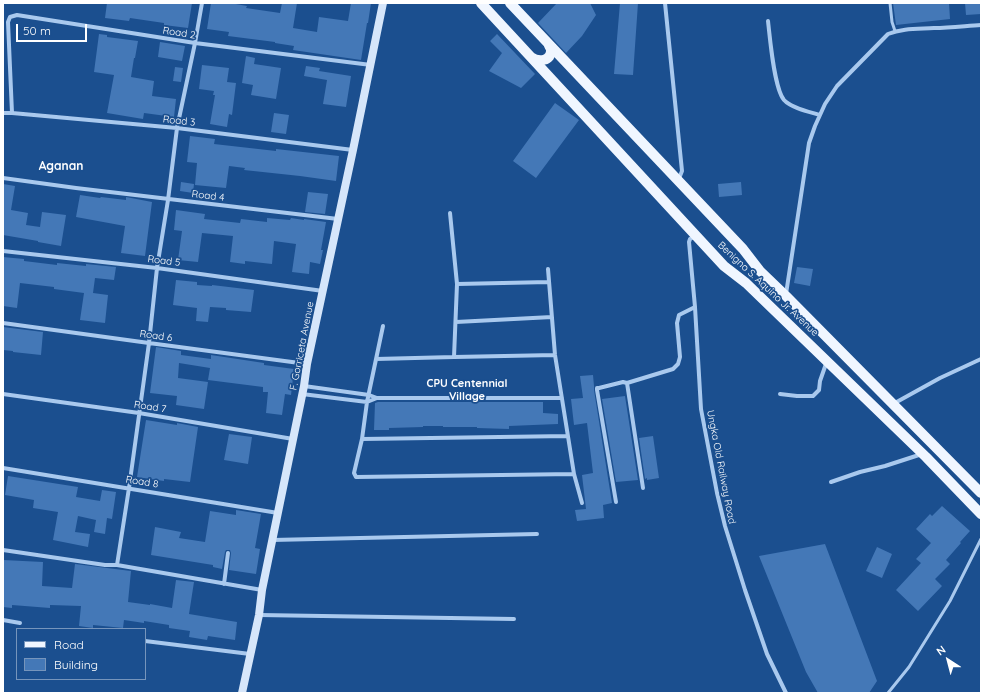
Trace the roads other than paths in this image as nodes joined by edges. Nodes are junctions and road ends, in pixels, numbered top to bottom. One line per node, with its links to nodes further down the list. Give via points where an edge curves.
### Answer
1 (202, 3): 10 (street)
2 (383, 3): 13 (main road, F. Gorriceta Avenue)
3 (481, 3): 12 (main road, Benigno S. Aquino Jr. Avenue)
4 (510, 3): 11 (main road, Benigno S. Aquino Jr. Avenue)
5 (665, 3): 20 (street, via 682,171)
6 (890, 3): 9 (lane)
7 (768, 21): 16 (street, via 778,86 783,99 802,110)
8 (981, 25): 9 (street)
9 (895, 31): 16 (street, via 888,34 837,86)
10 (195, 43): 13 (street, Road 2); 15 (street, Road 2, via 17,15 10,17 8,22); 17 (street)
11 (548, 43): 12 (main road, via 551,49 548,58 538,60); 20 (main road, Benigno S. Aquino Jr. Avenue)
12 (531, 57): 24 (main road, Benigno S. Aquino Jr. Avenue)
13 (371, 65): 18 (main road, F. Gorriceta Avenue)
14 (3, 113): 15 (street, Road 3)
15 (12, 113): 17 (street, Road 3)
16 (820, 115): 31 (street, via 809,142)
17 (177, 128): 18 (street, Road 3); 21 (street)
18 (353, 150): 23 (main road, F. Gorriceta Avenue)
19 (3, 178): 21 (street, Road 4)
20 (677, 179): 31 (main road, Benigno S. Aquino Jr. Avenue)
21 (168, 200): 23 (street, Road 4); 26 (street)
22 (450, 212): 29 (street)
23 (339, 219): 30 (main road, F. Gorriceta Avenue)
24 (695, 236): 32 (street, Ungka Old Railway Road, via 689,242); 33 (main road, Benigno S. Aquino Jr. Avenue)
25 (3, 251): 26 (street, Road 5)
26 (157, 268): 30 (street, Road 5); 38 (street)
27 (548, 269): 28 (street)
28 (549, 282): 29 (street); 34 (street)
29 (457, 284): 35 (street)
30 (323, 291): 44 (main road, F. Gorriceta Avenue)
31 (786, 296): 33 (main road); 53 (main road, Benigno S. Aquino Jr. Avenue)
32 (695, 307): 45 (street, via 679,315 678,364 673,369); 85 (street, Ungka Old Railway Road, via 701,409 724,526 767,654)
33 (773, 310): 43 (main road, Benigno S. Aquino Jr. Avenue)
34 (552, 317): 35 (street); 39 (street)
35 (456, 322): 40 (street)
36 (3, 323): 38 (street, Road 6)
37 (382, 326): 42 (street)
38 (149, 343): 44 (street, Road 6); 54 (street)
39 (555, 355): 40 (street); 51 (street)
40 (454, 357): 42 (street)
41 (981, 359): 53 (street)
42 (376, 360): 49 (street)
43 (827, 361): 48 (street, via 820,381 820,390 813,396); 59 (main road, Benigno S. Aquino Jr. Avenue)
44 (307, 364): 46 (main road, F. Gorriceta Avenue)
45 (628, 383): 64 (street); 66 (street, via 597,388)
46 (303, 390): 49 (street); 52 (street); 56 (main road, F. Gorriceta Avenue)
47 (3, 394): 54 (street, Road 7)
48 (780, 394)
49 (369, 395): 50 (street); 52 (street)
50 (377, 398): 51 (street); 52 (street)
51 (562, 398): 55 (street)
52 (367, 402): 57 (street)
53 (893, 404): 58 (main road, Benigno S. Aquino Jr. Avenue)
54 (140, 413): 56 (street, Road 7); 63 (street)
55 (568, 436): 57 (street); 61 (street)
56 (293, 439): 68 (main road, F. Gorriceta Avenue)
57 (362, 439): 61 (street, via 354,473 356,477)
58 (936, 448): 59 (main road); 65 (main road, Benigno S. Aquino Jr. Avenue)
59 (924, 456): 62 (street); 69 (main road, Benigno S. Aquino Jr. Avenue)
60 (3, 468): 63 (street, Road 8)
61 (574, 474): 67 (street)
62 (831, 482)
63 (129, 488): 68 (street, Road 8); 75 (street)
64 (643, 488)
65 (981, 493)
66 (616, 502)
67 (582, 503)
68 (278, 513): 72 (main road, F. Gorriceta Avenue)
69 (981, 514)
70 (537, 534): 72 (street)
71 (981, 539): 86 (lane, via 950,601 909,667)
72 (272, 540): 77 (main road, F. Gorriceta Avenue)
73 (3, 550): 75 (street)
74 (228, 553): 76 (street)
75 (117, 565): 76 (street)
76 (224, 584): 77 (street)
77 (262, 590): 78 (main road, F. Gorriceta Avenue)
78 (259, 615): 79 (street); 83 (main road, F. Gorriceta Avenue)
79 (514, 619)
80 (3, 620): 81 (street)
81 (20, 623)
82 (146, 641): 83 (street)
83 (251, 654): 84 (main road, F. Gorriceta Avenue)
84 (242, 693)
85 (786, 693)
86 (888, 693)

